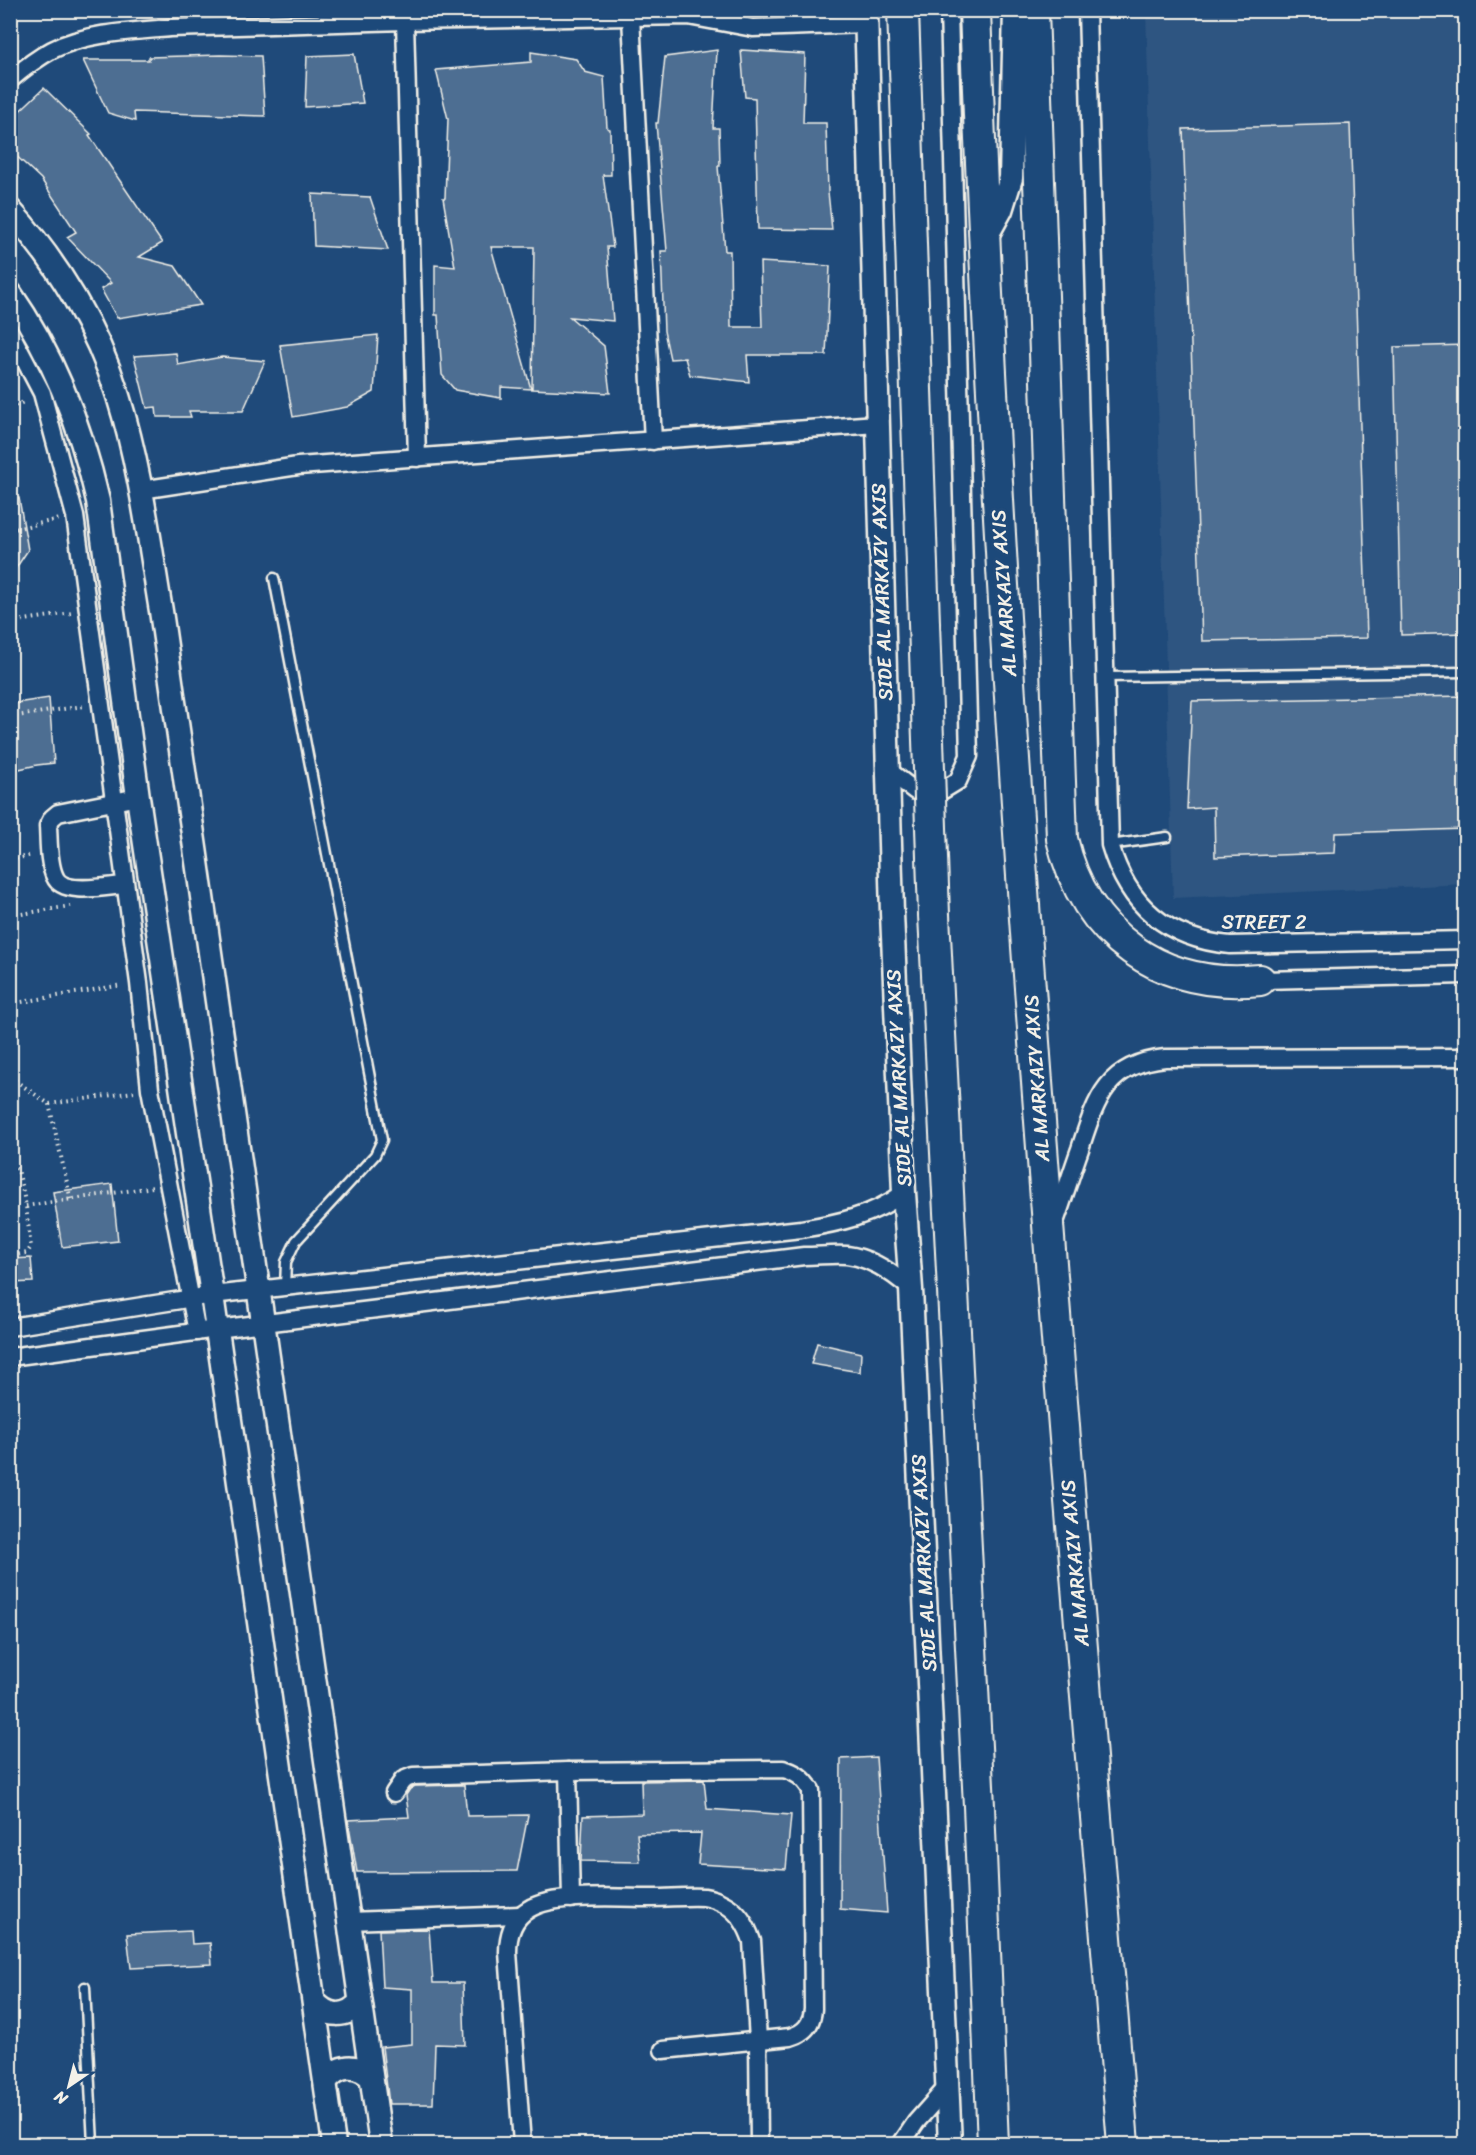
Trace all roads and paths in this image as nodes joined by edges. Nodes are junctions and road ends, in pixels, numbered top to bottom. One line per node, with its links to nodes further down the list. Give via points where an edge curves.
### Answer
1 (705, 10): 8 (street)
2 (903, 10): 83 (highway, bridge, via 934,915)
3 (950, 10): 31 (street, via 969,756 958,782 940,792 915,791)
4 (975, 10): 15 (highway, AL MARKAZY AXIS)
5 (1015, 10): 15 (street, via 1011,178 1001,210)
6 (1034, 10): 39 (highway, via 1062,839 1067,861 1099,920 1151,962 1193,978)
7 (1088, 10): 28 (street)
8 (688, 16): 9 (street); 10 (street, via 753,28)
9 (631, 17): 11 (street); 19 (street)
10 (866, 17): 18 (street, SIDE AL MARKAZY AXIS)
11 (405, 21): 12 (street, via 134,31 89,38); 20 (street)
12 (18, 68): 13 (street)
13 (10, 80)
14 (10, 210): 21 (street, via 68,287 88,324 117,393)
15 (985, 239): 52 (highway, AL MARKAZY AXIS, via 995,460)
16 (10, 293): 32 (street, via 57,373 90,468 98,501)
17 (10, 332): 22 (street, via 42,393)
18 (877, 424): 19 (street); 31 (street, SIDE AL MARKAZY AXIS)
19 (653, 441): 20 (street)
20 (417, 458): 21 (street, via 298,466)
21 (141, 489): 57 (street)
22 (75, 516): 23 (path); 25 (street)
23 (10, 530)
24 (274, 578): 55 (lane, via 382,1140 375,1155 296,1240 286,1262)
25 (88, 611): 26 (path); 29 (street)
26 (10, 622)
27 (1466, 672): 28 (lane)
28 (1106, 677): 35 (street)
29 (100, 703): 30 (path); 33 (street)
30 (10, 717)
31 (888, 770): 48 (street, SIDE AL MARKAZY AXIS)
32 (138, 797): 33 (street); 58 (street)
33 (114, 801): 36 (street); 36 (street, via 58,813 48,826 50,851 54,877 61,885 70,889)
34 (1167, 837): 35 (lane)
35 (1110, 845): 37 (street, STREET 2, via 1121,877 1140,905 1166,926 1197,940 1230,945)
36 (125, 885): 40 (street)
37 (1466, 940)
38 (1466, 975): 39 (street)
39 (1260, 980)
40 (139, 983): 41 (path); 44 (street)
41 (10, 1004)
42 (1466, 1057): 52 (street, via 1165,1058 1138,1063 1115,1077 1098,1098)
43 (10, 1077): 45 (path)
44 (150, 1089): 45 (path); 47 (street)
45 (49, 1104): 49 (path)
46 (10, 1166): 50 (path, via 18,1169)
47 (169, 1185): 49 (path); 58 (street)
48 (904, 1193): 51 (street, via 861,1217); 56 (street, SIDE AL MARKAZY AXIS)
49 (71, 1200): 50 (path)
50 (26, 1206): 53 (path, via 31,1247 27,1253)
51 (801, 1229): 54 (street); 55 (street)
52 (1048, 1243): 84 (highway, AL MARKAZY AXIS)
53 (10, 1256)
54 (804, 1256): 56 (street, via 848,1255 862,1259 897,1276); 59 (street)
55 (285, 1287): 57 (street)
56 (911, 1289): 75 (street, SIDE AL MARKAZY AXIS)
57 (258, 1290): 58 (street); 59 (street)
58 (202, 1297): 60 (street); 61 (street)
59 (262, 1324): 61 (street); 67 (street)
60 (10, 1327)
61 (207, 1331): 62 (street); 69 (street)
62 (10, 1358)
63 (568, 1771): 64 (street, via 413,1776 403,1780); 65 (street); 71 (street, via 783,1769 806,1782 811,1790 812,2016 807,2028 797,2035)
64 (394, 1793)
65 (572, 1899): 66 (street, via 537,1905); 71 (street, via 703,1897 725,1904 742,1920 752,1941)
66 (520, 1915): 67 (street); 79 (street, via 508,1942)
67 (349, 1921): 70 (street)
68 (85, 1987): 76 (lane)
69 (314, 2001): 70 (street, via 333,2014 349,2012); 74 (street)
70 (360, 2002): 73 (street)
71 (758, 2040): 72 (street); 80 (street)
72 (663, 2050)
73 (371, 2077): 74 (street, via 359,2069 343,2068); 78 (street)
74 (326, 2081): 77 (street)
75 (947, 2087): 81 (street); 82 (street, SIDE AL MARKAZY AXIS)
76 (93, 2145)
77 (334, 2145)
78 (381, 2145)
79 (522, 2145)
80 (759, 2145)
81 (901, 2145)
82 (950, 2145)
83 (993, 2145)
84 (1123, 2145)

